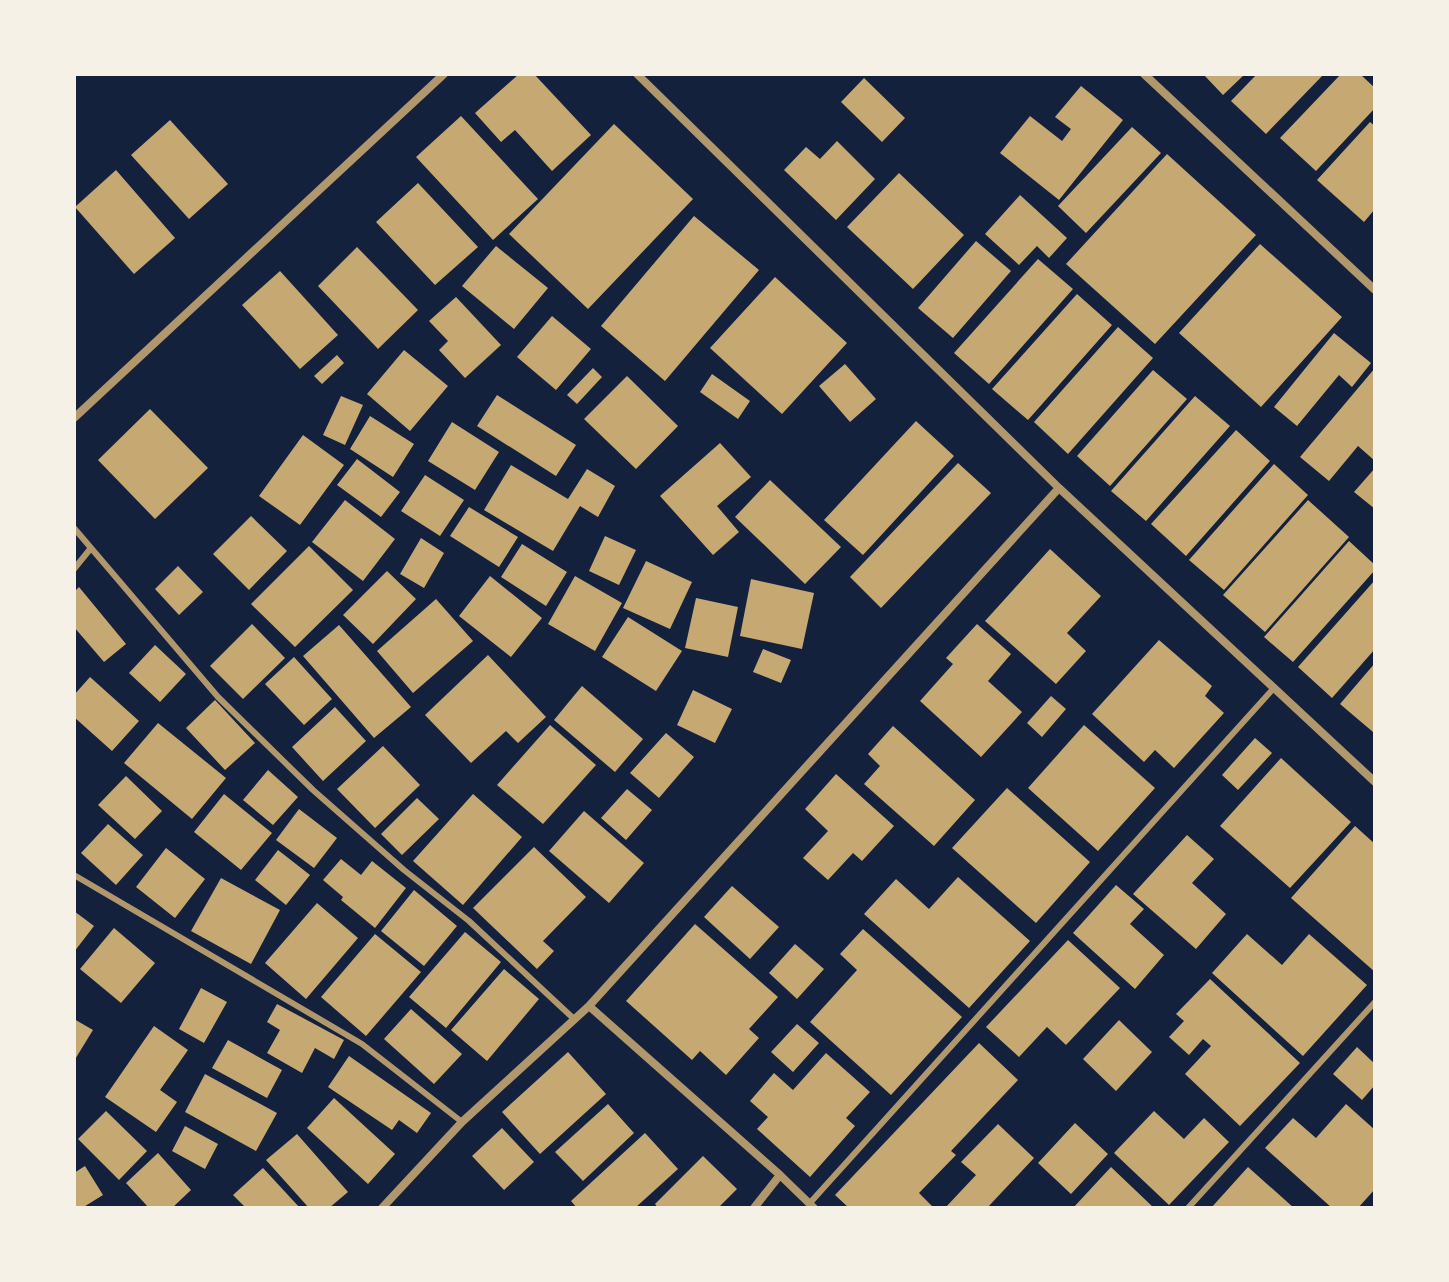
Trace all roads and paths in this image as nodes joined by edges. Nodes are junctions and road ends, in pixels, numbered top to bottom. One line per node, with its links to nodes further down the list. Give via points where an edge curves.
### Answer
1 (444, 74): 5 (street)
2 (637, 74): 6 (street)
3 (1144, 74): 4 (street)
4 (1375, 290)
5 (74, 418)
6 (1059, 488): 10 (street); 14 (street)
7 (74, 528): 8 (lane)
8 (91, 548): 9 (lane); 15 (lane, via 218,697)
9 (74, 569)
10 (1273, 689): 11 (street); 18 (lane)
11 (1375, 782)
12 (74, 875): 16 (lane, via 362,1044)
13 (1375, 1002): 21 (lane)
14 (589, 1006): 15 (street); 17 (street)
15 (574, 1019): 16 (street)
16 (462, 1122): 19 (street)
17 (780, 1175): 18 (street); 20 (street)
18 (812, 1206)
19 (382, 1208)
20 (754, 1208)
21 (1188, 1208)

